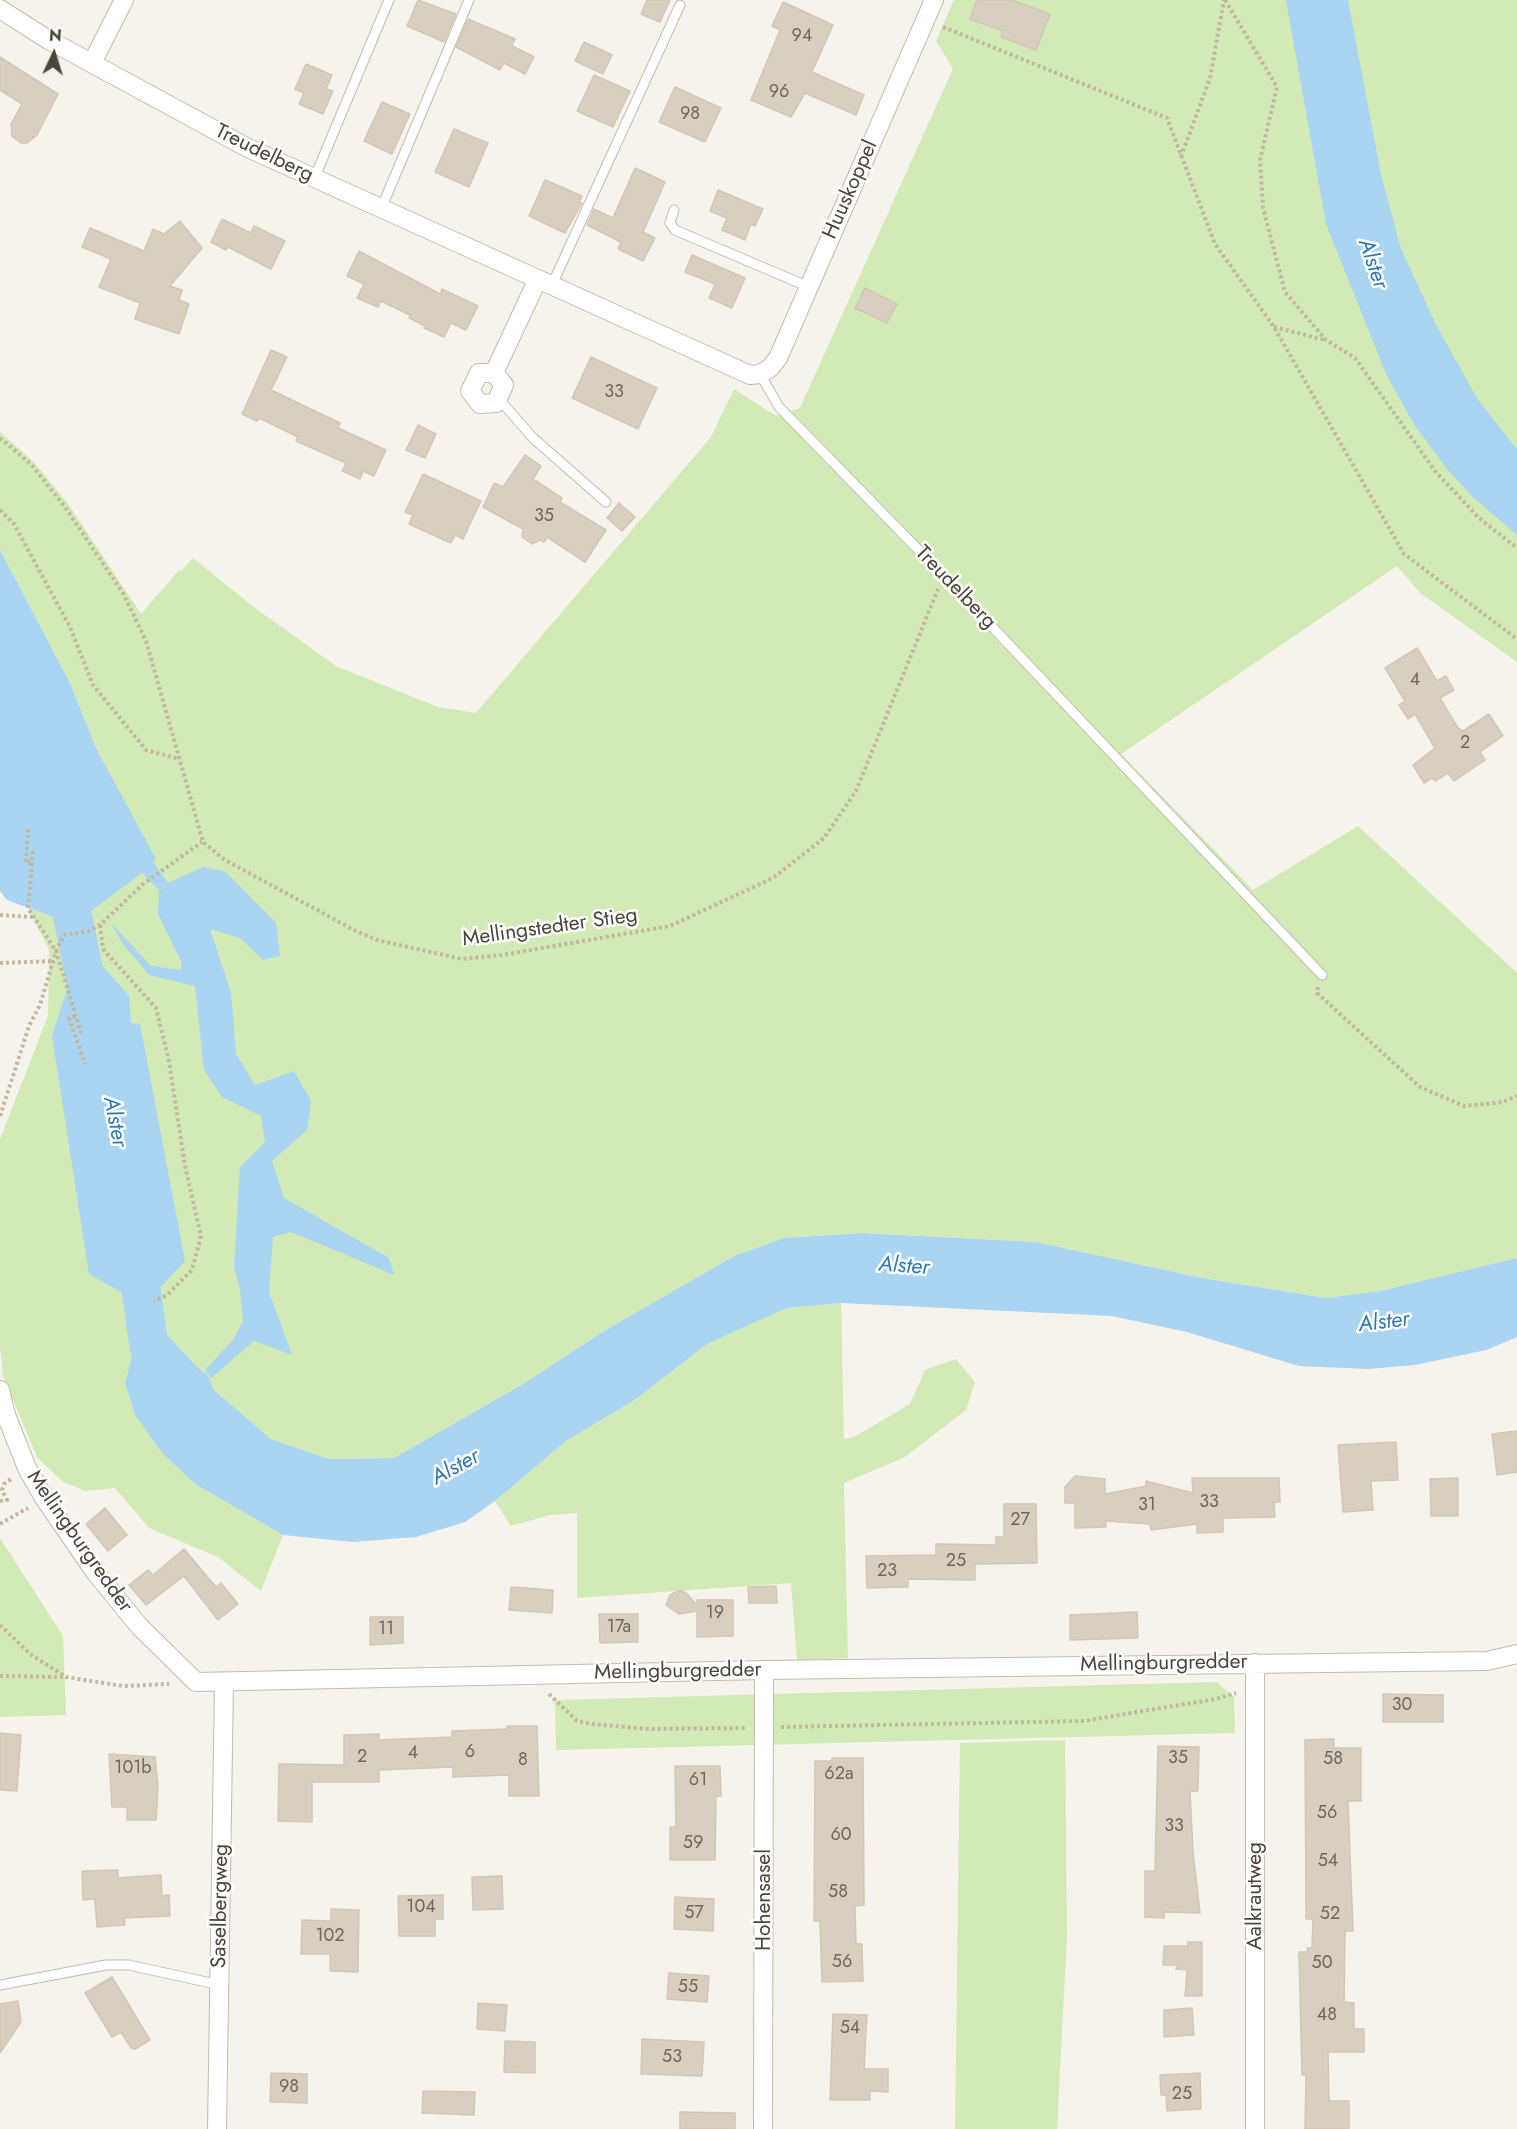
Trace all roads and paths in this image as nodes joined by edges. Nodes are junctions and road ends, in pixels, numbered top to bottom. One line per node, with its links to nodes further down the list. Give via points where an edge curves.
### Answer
1 (124, 0): 9 (street)
2 (389, 0): 11 (lane)
3 (469, 0): 12 (lane)
4 (934, 0): 8 (street, Huuskoppel)
5 (1225, 0): 10 (path, via 1210,78); 17 (path, via 1277,87 1260,160 1263,208 1286,291)
6 (680, 5): 14 (lane)
7 (0, 9): 9 (street, Treudelberg)
8 (925, 20): 10 (path, via 1167,118); 15 (street, Huuskoppel)
9 (92, 63): 11 (street, Treudelberg, via 248,148)
10 (1181, 158): 16 (path, via 1215,244)
11 (314, 179): 12 (street, Treudelberg)
12 (381, 209): 14 (street, Treudelberg)
13 (674, 210): 15 (lane, via 670,223 675,230)
14 (544, 284): 18 (street); 19 (street, Treudelberg, via 742,373)
15 (809, 287): 19 (street, Huuskoppel, via 778,358)
16 (1274, 327): 17 (path); 26 (path, via 1404,554)
17 (1326, 340): 24 (path, via 1355,358 1435,471 1479,518)
18 (494, 373): 20 (street, via 504,385); 20 (street, via 478,373 471,391 480,404 496,403)
19 (760, 374): 25 (lane, Treudelberg, via 779,407)
20 (498, 398): 22 (lane, via 533,438)
21 (0, 438): 27 (path, via 31,464 115,578 146,640)
22 (606, 502)
23 (0, 510): 27 (path, via 14,524 70,627 93,685 146,750)
24 (1517, 548)
25 (943, 575): 29 (path, Mellingstedter Stieg, via 856,791 824,838 773,878 670,926 462,959 377,940 354,930 225,860); 38 (lane, Treudelberg)
26 (1517, 639)
27 (180, 760): 29 (path)
28 (27, 829): 31 (path, via 26,863)
29 (202, 842): 34 (path, via 164,868)
30 (33, 851): 31 (path)
31 (32, 864): 33 (path, via 28,908)
32 (0, 915): 33 (path)
33 (33, 918): 35 (path)
34 (100, 925): 35 (path, via 64,935); 44 (path, via 103,949 156,1008 201,1236 192,1270 167,1295)
35 (56, 951): 36 (path); 39 (path)
36 (53, 961): 37 (path); 43 (path)
37 (0, 963)
38 (1322, 975): 42 (path, via 1317,993 1420,1087 1464,1106 1503,1102)
39 (75, 1016): 40 (path); 41 (path, via 69,1018)
40 (81, 1032)
41 (85, 1064)
42 (1517, 1096)
43 (0, 1116)
44 (154, 1302)
45 (0, 1390): 46 (street, Mellingburgredder, via 27,1468)
46 (44, 1498): 49 (path); 57 (street, Mellingburgredder, via 95,1572 139,1626)
47 (7, 1500): 48 (path)
48 (0, 1501)
49 (0, 1524)
50 (0, 1625): 56 (path, via 30,1654)
51 (1517, 1654): 52 (street, Mellingburgredder, via 1487,1661)
52 (1256, 1663): 53 (street, Mellingburgredder); 59 (street, Aalkrautweg)
53 (764, 1670): 55 (street, Mellingburgredder); 60 (street, Hohensasel)
54 (0, 1676): 56 (path)
55 (530, 1676): 58 (street, Mellingburgredder); 60 (path, via 578,1721 649,1729)
56 (66, 1677): 57 (path, via 123,1686)
57 (196, 1682): 58 (street, Mellingburgredder)
58 (224, 1683): 62 (street, Saselbergweg)
59 (1256, 1686): 60 (path, via 1216,1699 1083,1721); 65 (street, Aalkrautweg)
60 (765, 1728): 64 (street, Hohensasel)
61 (0, 1985): 62 (lane, via 106,1965 129,1965)
62 (220, 1985): 63 (street, Saselbergweg)
63 (217, 2129)
64 (763, 2129)
65 (1255, 2129)

